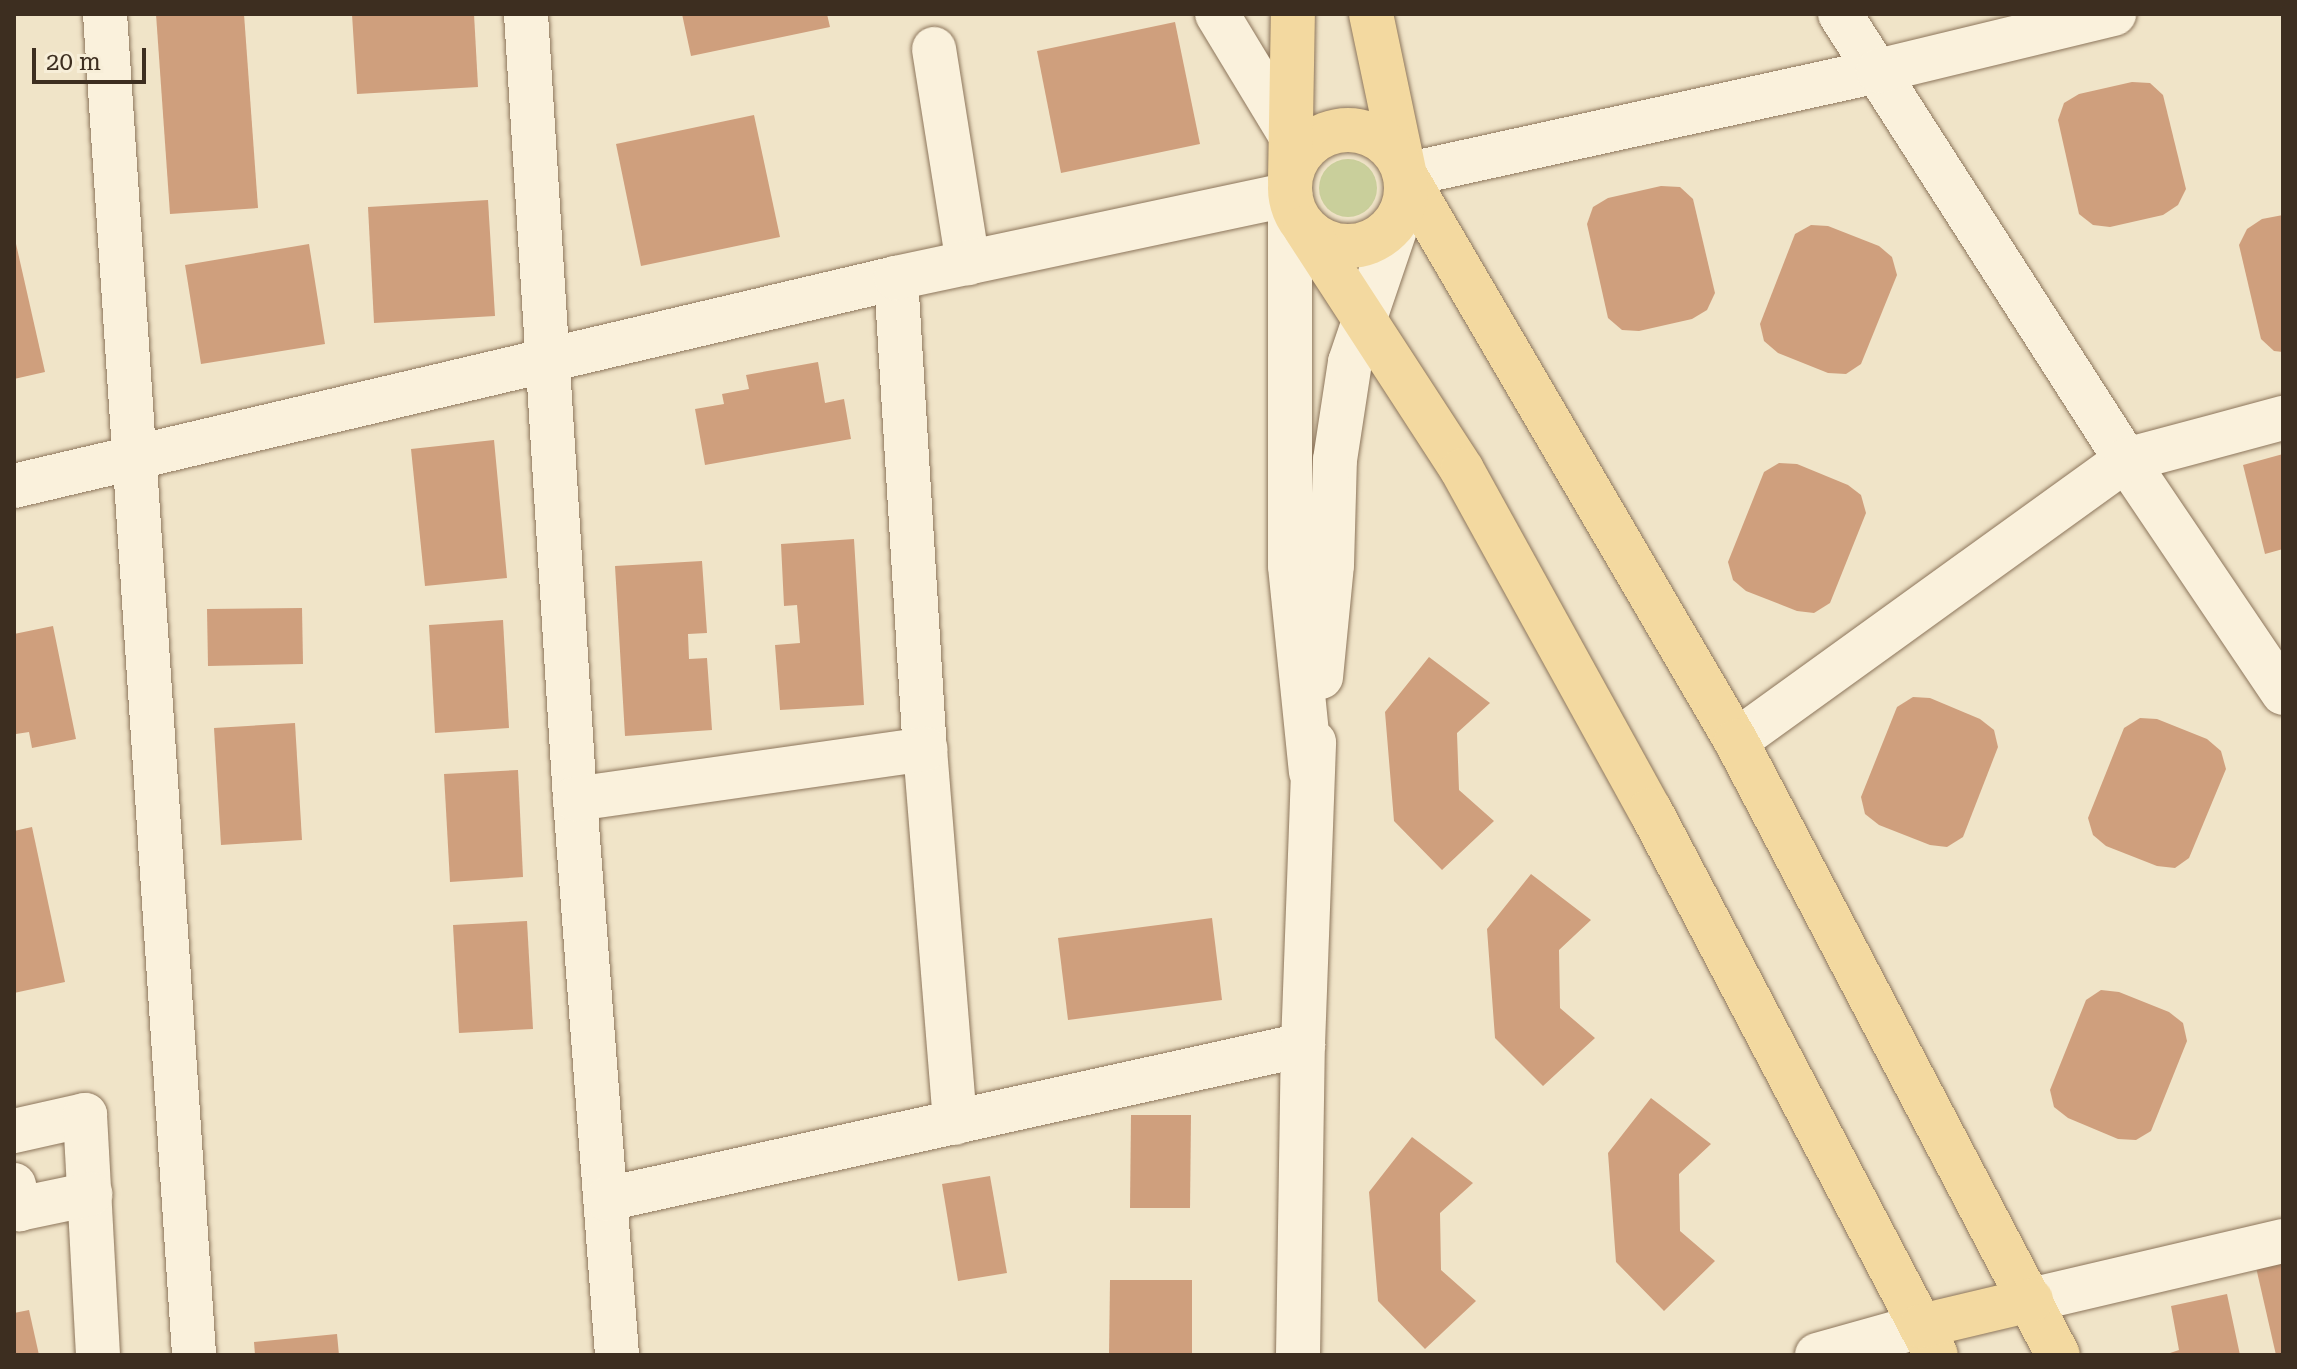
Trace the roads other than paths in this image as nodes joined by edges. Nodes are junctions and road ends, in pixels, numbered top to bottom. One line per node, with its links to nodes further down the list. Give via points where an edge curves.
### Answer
1 (105, 14): 18 (street)
2 (526, 14): 16 (street)
3 (1217, 14): 10 (street)
4 (1293, 14): 10 (main road)
5 (1371, 14): 11 (main road)
6 (1840, 14): 9 (street)
7 (2114, 14): 9 (street)
8 (934, 49): 13 (street)
9 (1878, 71): 11 (street); 19 (street)
10 (1291, 136): 12 (main road)
11 (1403, 194): 12 (main road, via 1395,223 1375,239 1351,246 1326,242); 12 (main road, via 1386,143 1363,132 1339,130 1326,133 1298,157); 15 (street); 22 (main road)
12 (1295, 201): 13 (street); 15 (main road); 24 (street, via 1290,566)
13 (968, 263): 14 (street)
14 (896, 278): 16 (street); 23 (street)
15 (1365, 323): 24 (street, via 1350,362 1335,460 1332,565); 34 (main road, via 1462,470 1650,810)
16 (546, 359): 18 (street); 25 (street)
17 (2283, 418): 19 (street)
18 (135, 458): 20 (street); 36 (street)
19 (2126, 460): 21 (street); 22 (street)
20 (14, 486)
21 (2283, 693)
22 (1736, 741): 33 (main road)
23 (925, 749): 25 (street); 27 (street)
24 (1311, 772): 26 (street)
25 (575, 799): 31 (street)
26 (1303, 1045): 27 (street); 38 (street)
27 (955, 1123): 31 (street)
28 (14, 1131): 30 (street, via 85,1115)
29 (14, 1185): 30 (street, via 19,1209)
30 (90, 1194): 35 (street)
31 (607, 1199): 37 (street)
32 (2283, 1241): 33 (street)
33 (2031, 1300): 34 (main road); 40 (main road)
34 (1928, 1340): 39 (street)
35 (98, 1355)
36 (194, 1355)
37 (617, 1355)
38 (1298, 1355)
39 (1817, 1355)
40 (2058, 1355)

